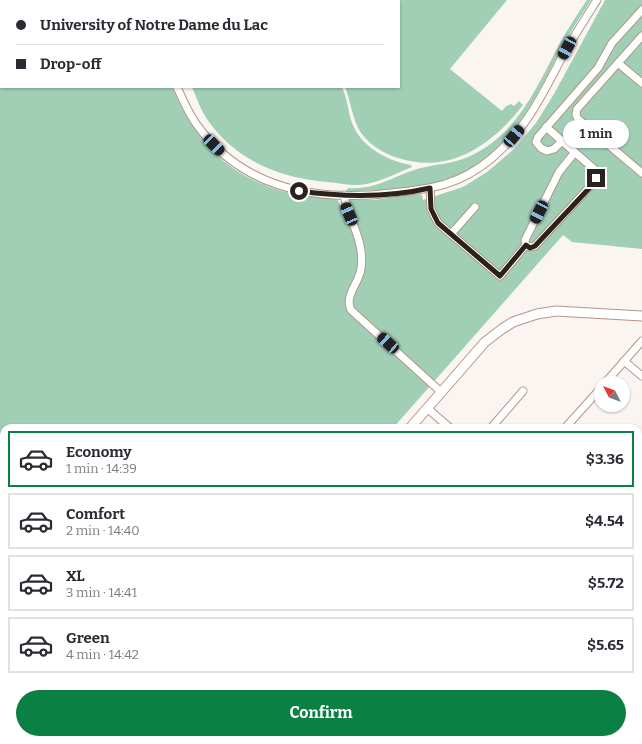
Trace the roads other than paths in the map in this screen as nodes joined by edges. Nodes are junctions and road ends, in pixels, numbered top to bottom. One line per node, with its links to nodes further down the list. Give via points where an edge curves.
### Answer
1 (597, 0): 11 (street, via 567,48 535,108 514,136 493,157 470,174)
2 (642, 10): 7 (street, via 612,43 598,68)
3 (642, 36): 4 (street)
4 (618, 63): 5 (street); 10 (street, via 577,109 576,116)
5 (642, 83)
6 (177, 88): 12 (street, via 196,124 207,138 250,173 284,188)
7 (546, 127): 8 (street); 8 (street, via 536,139 541,148 551,151)
8 (562, 141): 9 (street)
9 (575, 152): 15 (street, via 559,172 525,240); 15 (street, via 596,171 596,181 535,246 530,248)
10 (641, 170)
11 (430, 188): 12 (street, via 371,196); 14 (street, via 434,216)
12 (344, 195): 22 (street, via 360,244 361,270 348,301 351,310)
13 (475, 207): 14 (street)
14 (451, 234): 15 (street, via 500,276)
15 (526, 245)
16 (642, 316): 22 (main road, via 556,311 525,317 502,329 485,342)
17 (642, 341): 18 (street)
18 (624, 361): 19 (street); 20 (street)
19 (611, 376)
20 (642, 376)
21 (523, 391): 27 (street)
22 (442, 392): 24 (main road)
23 (594, 396): 28 (street)
24 (427, 408): 25 (main road); 26 (street)
25 (413, 424)
26 (445, 424)
27 (494, 424)
28 (570, 424)

